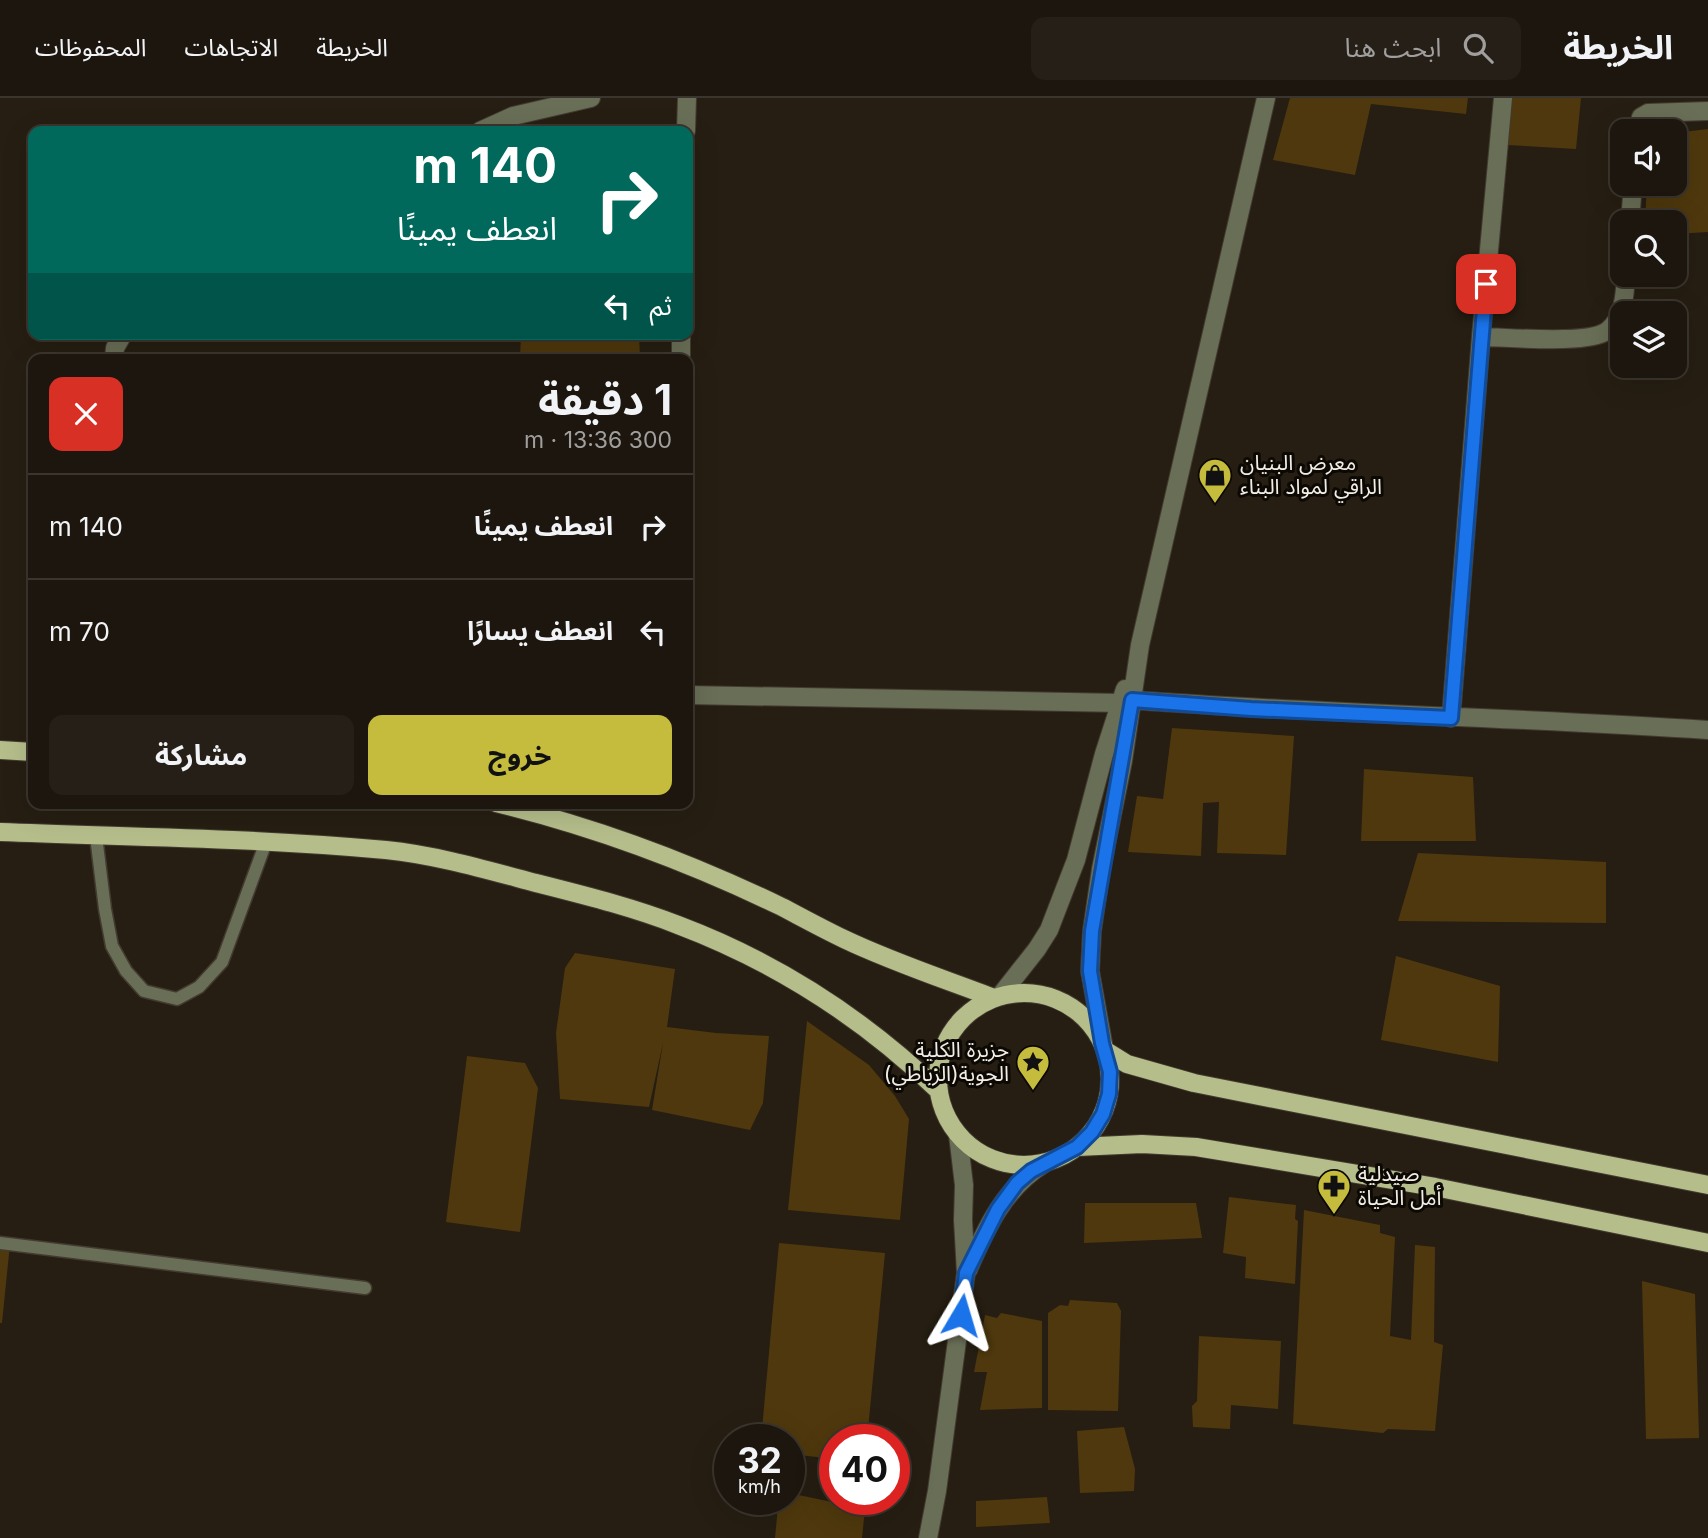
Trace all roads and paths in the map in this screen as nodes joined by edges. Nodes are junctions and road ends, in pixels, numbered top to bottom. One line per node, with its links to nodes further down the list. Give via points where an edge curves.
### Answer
1 (591, 98): 7 (street, via 513,116)
2 (687, 98): 8 (street)
3 (1266, 98): 12 (street)
4 (1503, 98): 10 (street)
5 (1708, 111): 6 (street, via 1648,113)
6 (1640, 119)
7 (491, 126)
8 (686, 126)
9 (1625, 287): 10 (street, via 1616,320 1606,331 1579,338)
10 (1481, 337): 13 (street)
11 (693, 695): 12 (street)
12 (1126, 702): 13 (street); 21 (street, via 1104,754 1076,860 1049,930); 22 (street, via 1092,931 1090,971)
13 (1451, 718): 14 (street)
14 (1708, 730)
15 (0, 750): 16 (main road)
16 (28, 752)
17 (522, 809): 21 (main road, via 617,838 734,886 845,940)
18 (0, 832): 19 (main road)
19 (96, 836): 20 (main road); 20 (lane, via 112,946 144,991 177,999 199,987 222,962)
20 (265, 842): 23 (main road, via 388,850 449,862 677,924 756,958 801,984 888,1045)
21 (997, 997): 22 (main road, via 1020,993 1060,1001 1092,1026); 23 (main road, via 973,1009 956,1025 938,1068)
22 (1104, 1047): 25 (main road, via 1109,1094 1103,1114); 27 (main road, via 1127,1064 1194,1083)
23 (939, 1091): 24 (main road, via 945,1115)
24 (958, 1135): 26 (main road, via 976,1151 998,1161); 30 (street)
25 (1077, 1147): 26 (main road); 29 (main road, via 1196,1147 1435,1187)
26 (1045, 1163): 30 (street, via 1017,1183 1006,1198)
27 (1708, 1185)
28 (0, 1243): 31 (lane)
29 (1708, 1244)
30 (966, 1273): 32 (street)
31 (365, 1288)
32 (928, 1538)

